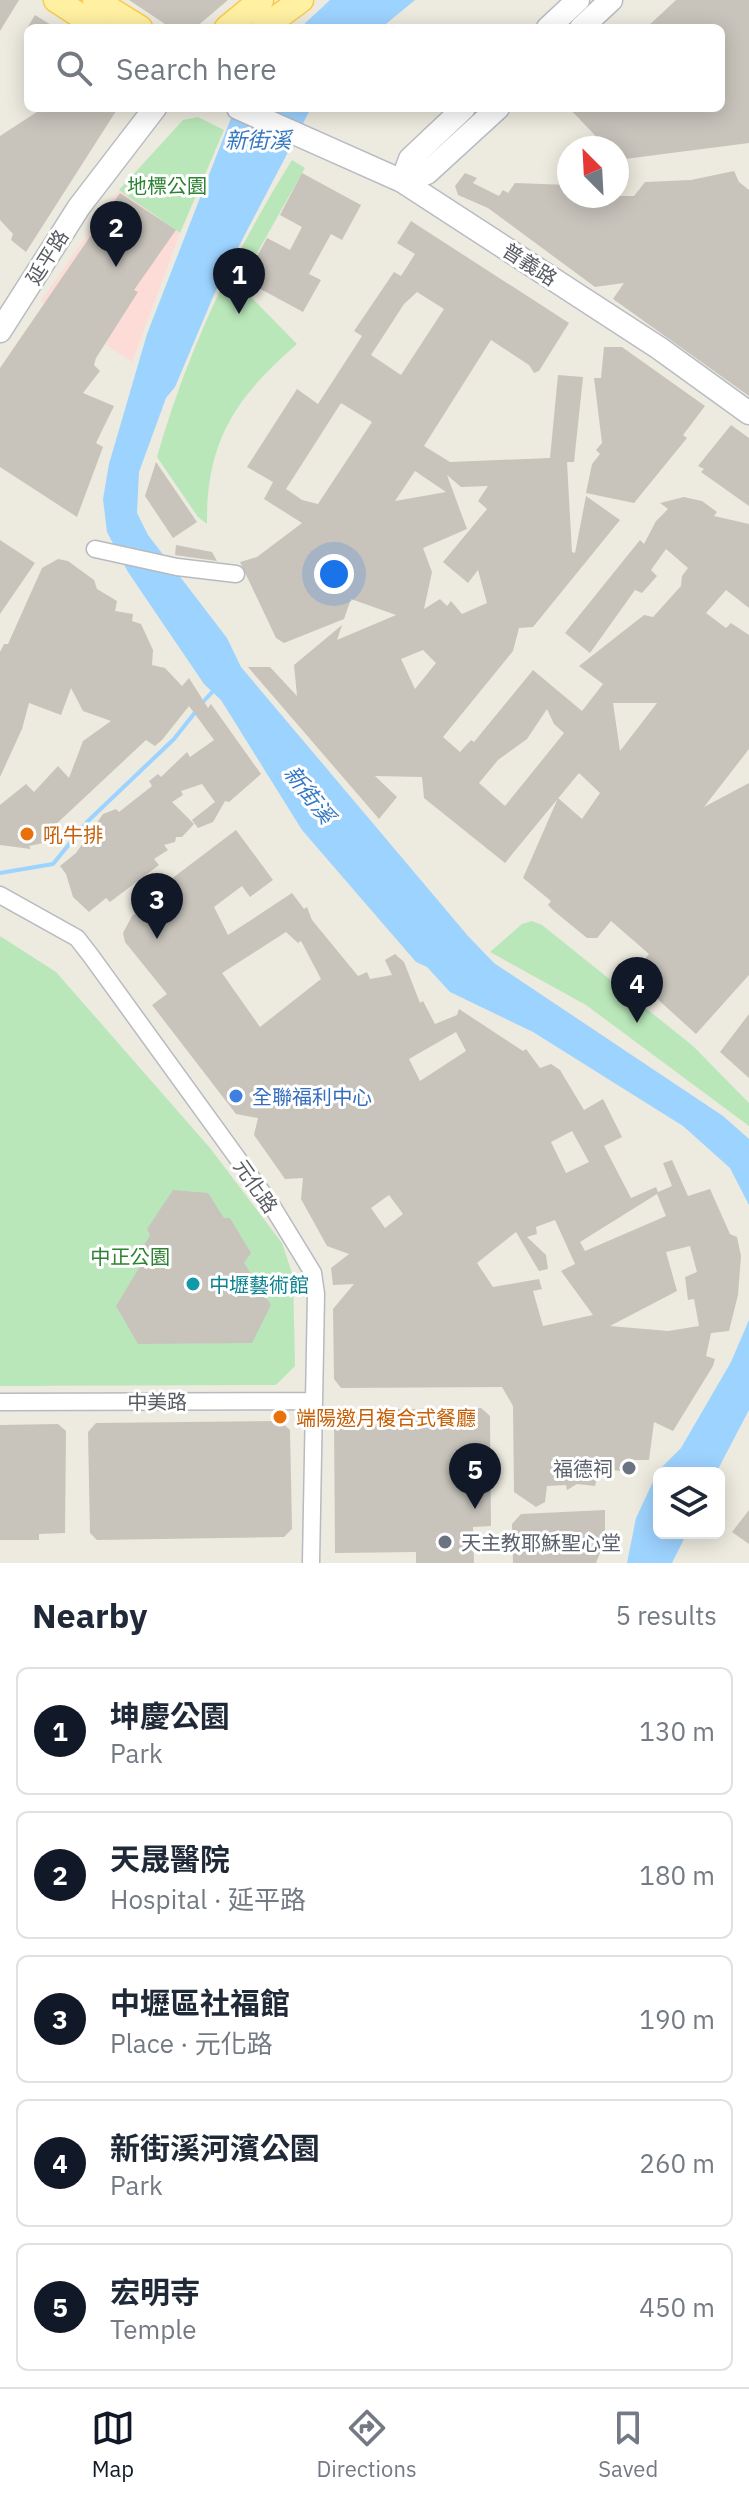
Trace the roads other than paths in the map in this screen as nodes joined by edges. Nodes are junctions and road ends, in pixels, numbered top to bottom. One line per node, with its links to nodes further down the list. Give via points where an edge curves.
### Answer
1 (56, 0): 7 (main road)
2 (95, 0): 8 (main road)
3 (261, 0): 9 (main road)
4 (301, 0): 10 (main road)
5 (578, 0): 11 (street)
6 (611, 0): 12 (street)
7 (93, 24)
8 (134, 24)
9 (232, 24)
10 (268, 24)
11 (552, 24)
12 (585, 24)
13 (152, 112): 18 (street, 延平路, via 79,207)
14 (246, 112): 17 (street, 普義路)
15 (460, 112): 17 (street, via 410,159)
16 (494, 112): 17 (street, via 427,173)
17 (402, 181): 19 (street, 普義路, via 659,348)
18 (0, 331)
19 (749, 413)
20 (95, 549): 21 (street)
21 (236, 574)
22 (0, 895): 23 (street, 元化路, via 77,938 272,1206 313,1273)
23 (314, 1401): 24 (street, 中美路); 25 (street, 元化路)
24 (0, 1402)
25 (311, 1563)

